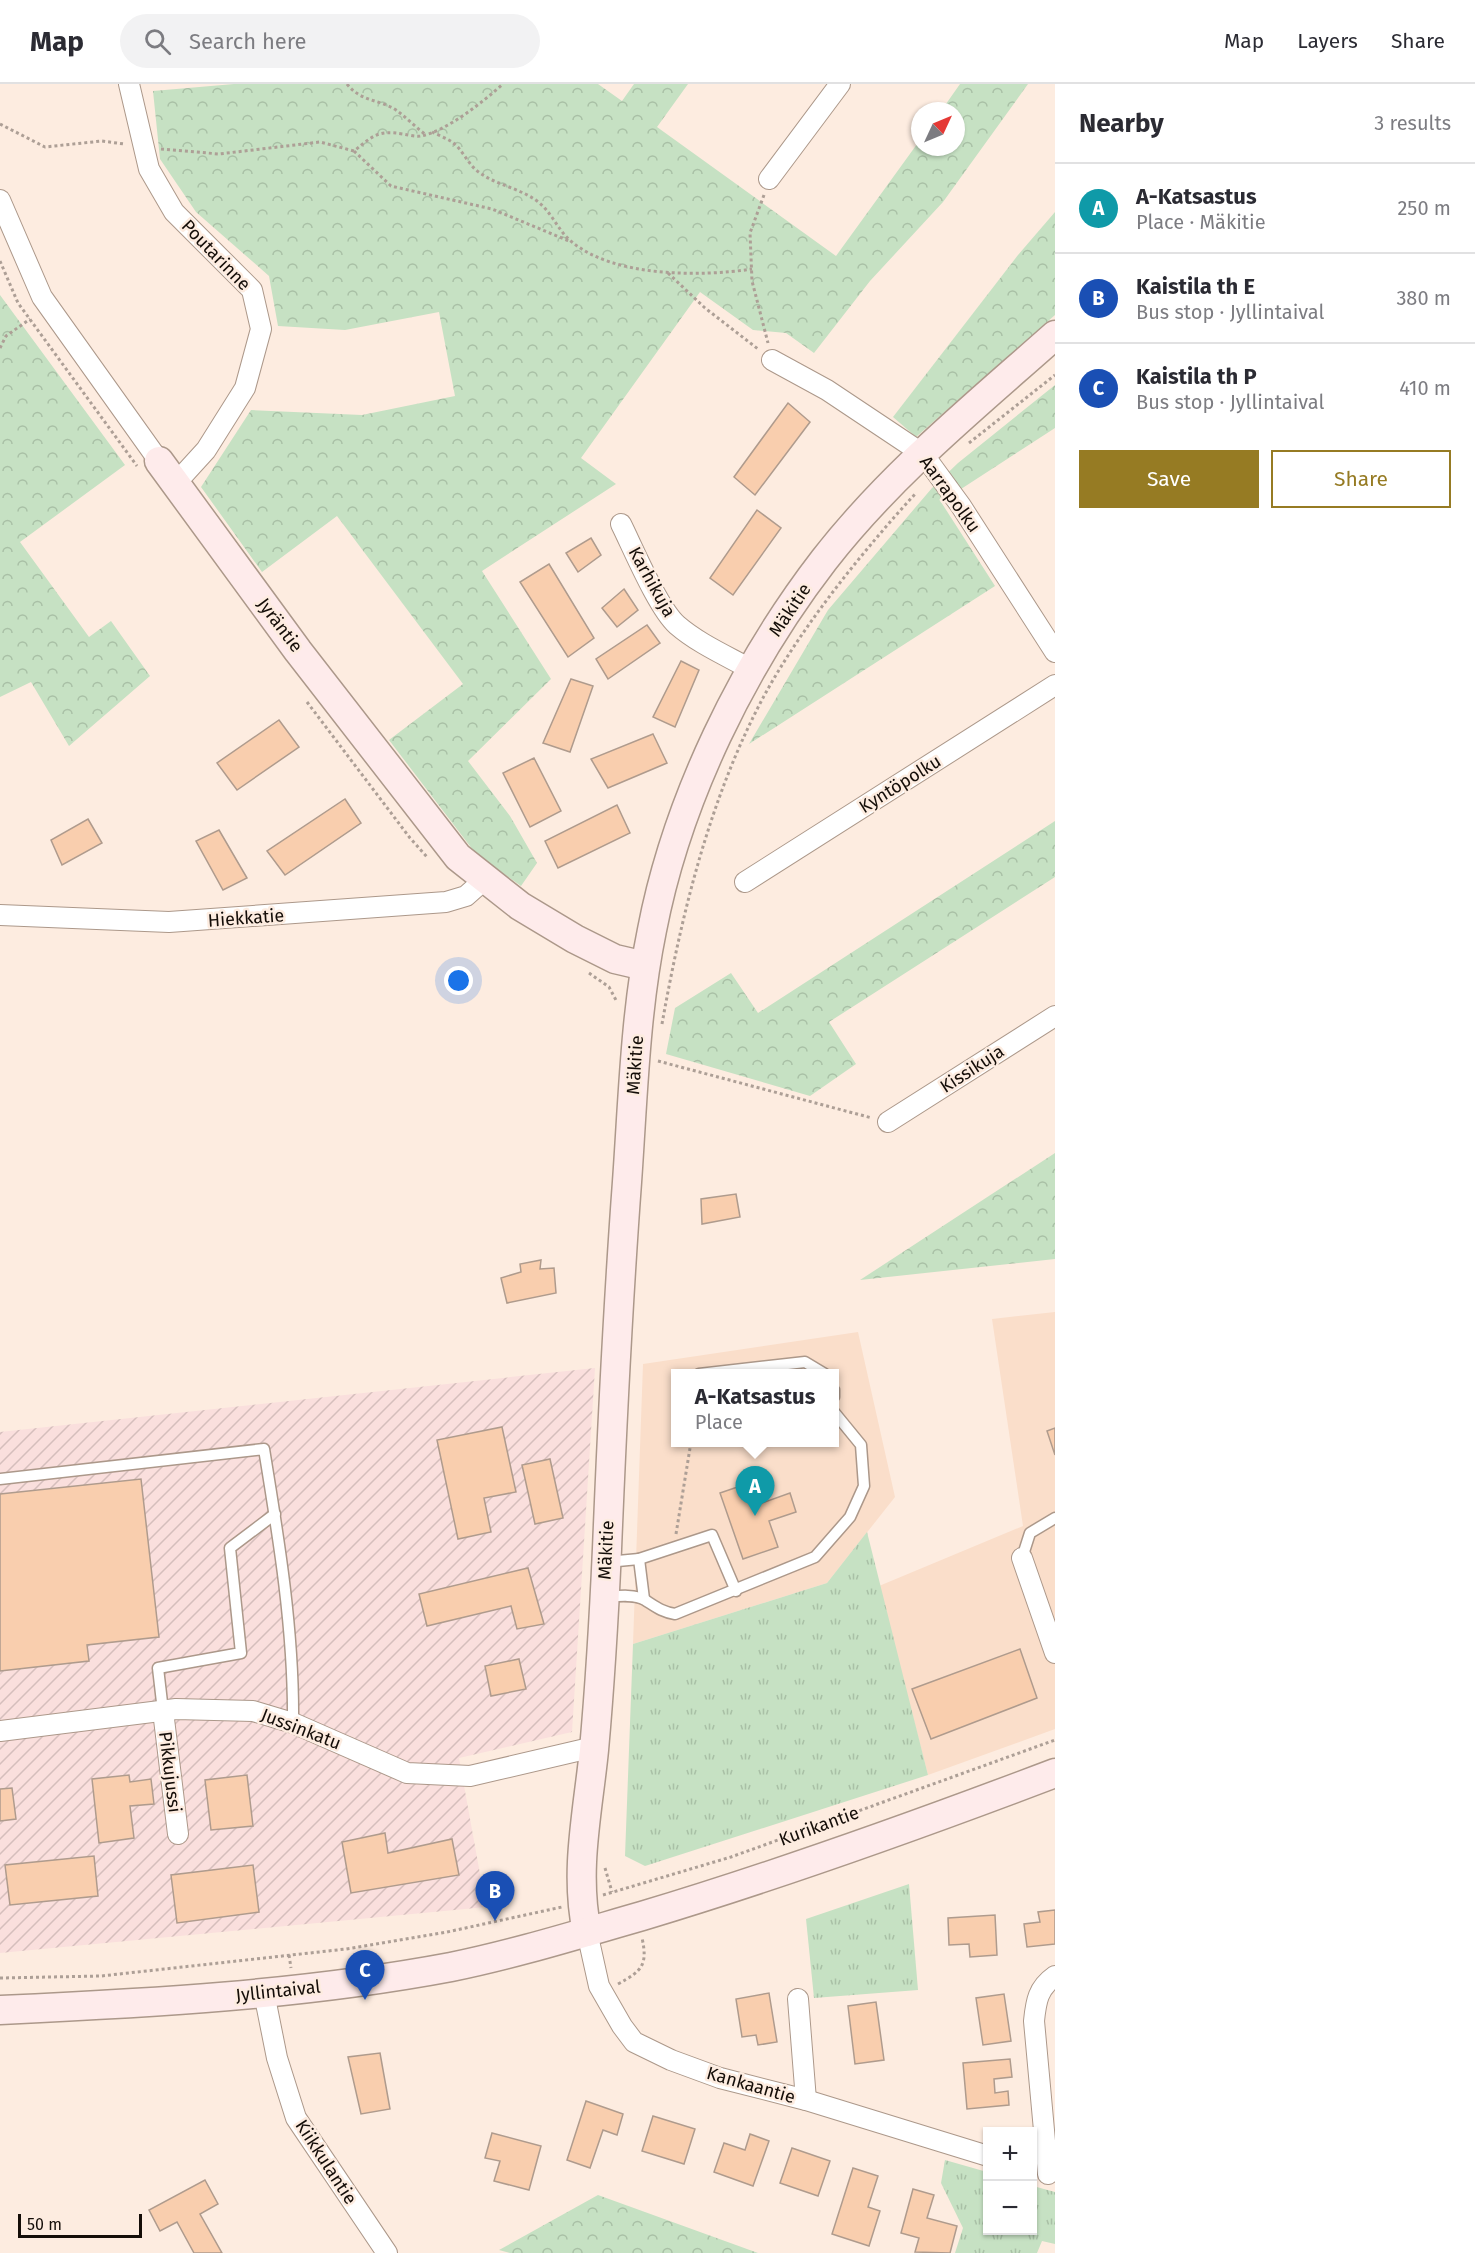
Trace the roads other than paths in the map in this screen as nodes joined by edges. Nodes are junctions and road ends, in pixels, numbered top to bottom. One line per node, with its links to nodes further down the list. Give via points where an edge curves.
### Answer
1 (129, 84): 8 (street, Poutarinne, via 149,169 174,212 252,290 261,329 245,388 206,450)
2 (840, 84): 3 (street)
3 (769, 179)
4 (0, 200): 8 (street, Jyräntie, via 42,297)
5 (1055, 335): 7 (street, Mäkitie)
6 (772, 360): 7 (street, Aarrapolku, via 827,390)
7 (930, 462): 10 (street, Aarrapolku); 11 (street, Mäkitie, via 878,497 825,558)
8 (167, 472): 13 (street, Jyräntie, via 298,651 458,857)
9 (621, 524): 11 (street, Karhikuja, via 647,578 675,623)
10 (1055, 652)
11 (752, 670): 16 (street, Mäkitie, via 725,719 692,797 668,866)
12 (1055, 685): 14 (street, Kyntöpolku)
13 (484, 880): 15 (street, Hiekkatie, via 466,896 446,902 267,917 169,922); 16 (street, Jyräntie, via 574,939 615,959)
14 (745, 882)
15 (0, 915)
16 (645, 966): 27 (street, Mäkitie, via 615,1336)
17 (1055, 1016): 18 (street, Kissikuja)
18 (888, 1122)
19 (743, 1369): 20 (lane, via 805,1362)
20 (817, 1369)
21 (839, 1418): 28 (lane, via 861,1445 864,1486 850,1517 815,1557)
22 (0, 1479): 23 (lane, via 264,1449)
23 (275, 1514): 32 (lane, via 230,1548 241,1653 158,1668); 33 (lane, via 293,1682)
24 (1055, 1518): 25 (lane, via 1030,1533)
25 (1022, 1558): 31 (street)
26 (639, 1559): 27 (lane); 28 (lane, via 712,1535); 30 (lane)
27 (606, 1562): 29 (street, Mäkitie)
28 (736, 1591): 30 (lane, via 675,1614 651,1606)
29 (604, 1598): 30 (lane); 35 (street, Mäkitie)
30 (644, 1599)
31 (1055, 1653)
32 (163, 1711): 33 (street, Jussinkatu, via 253,1711); 34 (street, Jussinkatu); 37 (street, Pikkujussi)
33 (293, 1723): 35 (street, Jussinkatu, via 406,1773 470,1776)
34 (0, 1731)
35 (594, 1747): 38 (street, Mäkitie, via 580,1876)
36 (1055, 1773): 38 (street, Kurikantie, via 906,1830 741,1886)
37 (178, 1834)
38 (587, 1932): 40 (street, Jyllintaival, via 453,1966); 43 (street, Kankaantie, via 602,1992 634,2042 720,2078)
39 (1055, 1976): 45 (street, via 1044,1984 1036,1999 1034,2021)
40 (264, 1994): 42 (street, Jyllintaival); 46 (street, Kiikkulantie, via 296,2118)
41 (798, 1999): 43 (street)
42 (0, 2010)
43 (806, 2100): 44 (street, Kankaantie)
44 (983, 2155)
45 (1045, 2174)
46 (387, 2253)

